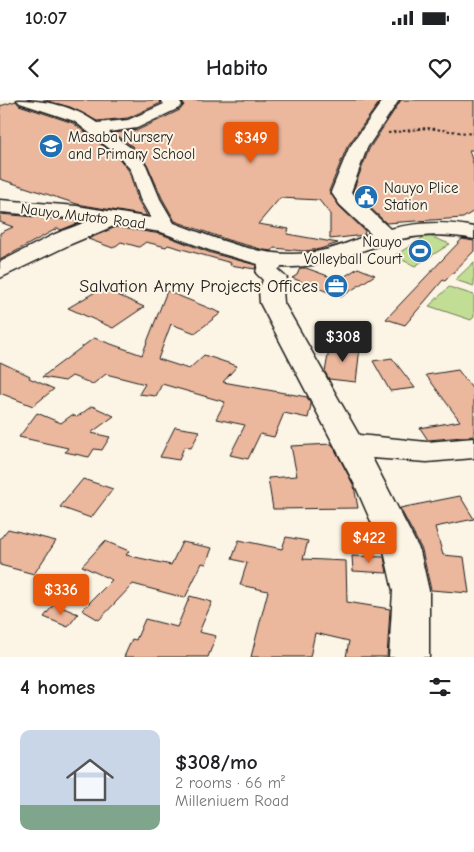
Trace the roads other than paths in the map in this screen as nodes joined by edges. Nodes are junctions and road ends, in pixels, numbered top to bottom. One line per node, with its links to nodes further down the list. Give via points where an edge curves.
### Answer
1 (25, 100): 4 (street, via 80,118)
2 (168, 100): 4 (street, via 174,104 131,125)
3 (391, 100): 9 (street, via 358,148 341,192 346,201)
4 (94, 128): 7 (street, via 125,152 140,169 150,199)
5 (0, 206): 6 (street, Nauyo Mutoto Road)
6 (117, 217): 7 (street, Nauyo Mutoto Road); 11 (street, via 63,239)
7 (166, 227): 10 (street, Nauyo Mutoto Road, via 245,254)
8 (474, 233): 9 (street, Nauyo Mutoto Road, via 427,228)
9 (386, 236): 10 (street, Nauyo Mutoto Road, via 313,260)
10 (275, 260): 12 (street, via 267,267 267,273 275,278 271,290 272,303)
11 (0, 271)
12 (350, 444): 13 (street, via 420,454); 14 (street, via 402,551 411,591)
13 (474, 448)
14 (409, 657)

